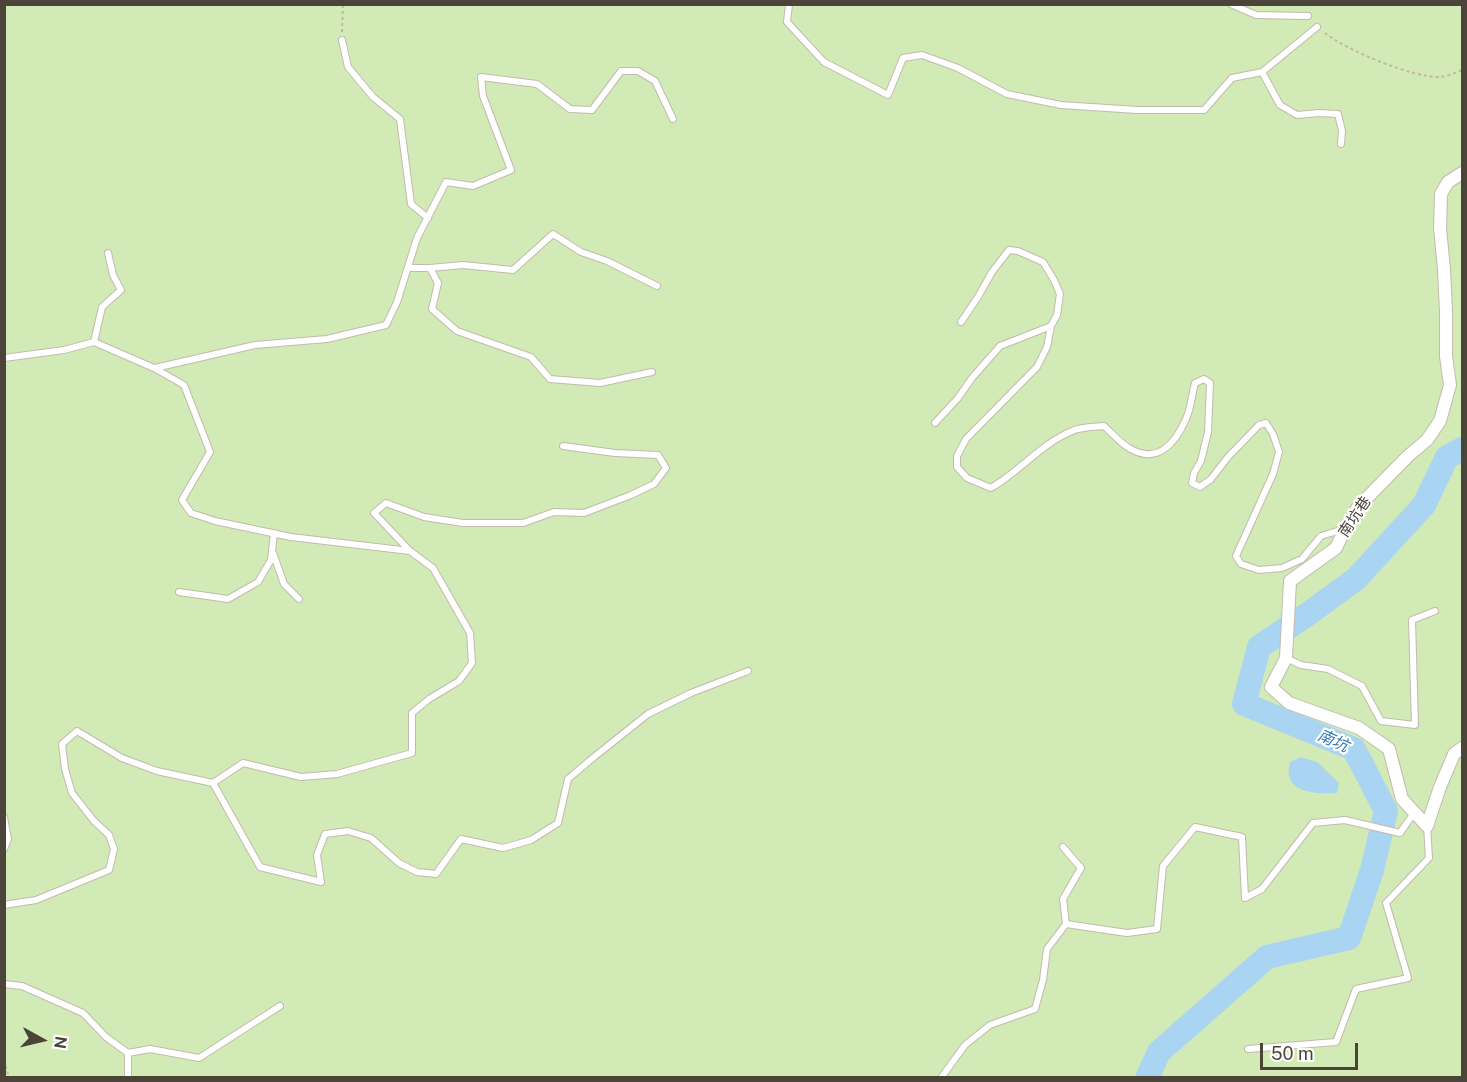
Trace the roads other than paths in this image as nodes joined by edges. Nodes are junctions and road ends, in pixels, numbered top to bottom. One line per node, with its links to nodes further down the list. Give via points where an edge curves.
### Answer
1 (789, 4): 6 (lane, via 788,22 824,62 888,94 903,58 922,55 958,68 1007,94 1061,105 1137,110 1204,110 1232,78)
2 (1231, 4): 3 (lane, via 1256,15)
3 (1308, 15)
4 (1317, 27): 6 (lane)
5 (342, 40): 10 (lane, via 348,67 373,97 400,119 411,204)
6 (1262, 72): 8 (lane, via 1280,105 1297,115 1338,114)
7 (673, 119): 10 (lane, via 655,81 638,71 621,71 592,110 570,109 537,84 481,77 483,96 511,170 473,186 446,182)
8 (1341, 144)
9 (1462, 173): 23 (street, 南坑巷, via 1448,182 1441,194 1450,385 1440,421 1427,440 1358,507)
10 (428, 218): 12 (lane)
11 (108, 253): 17 (lane, via 121,290 102,307)
12 (408, 268): 13 (lane); 19 (lane, via 386,326 327,339 255,345)
13 (430, 268): 14 (lane, via 463,265 513,270 553,234 581,252); 20 (lane, via 438,283 432,309 457,331 531,357 550,379 600,383)
14 (657, 286)
15 (961, 322): 16 (lane, via 1009,250 1043,262 1054,280 1060,294)
16 (1052, 326): 21 (lane, via 1000,346); 23 (lane, via 1036,367 966,439 957,456 957,467 967,478 991,488 1046,444 1074,429 1104,426 1129,448 1146,455 1160,453 1172,444 1186,418 1195,383 1204,379 1210,383 1208,432 1192,483 1200,487 1211,479 1259,425 1266,423 1279,452 1236,556 1241,564 1259,570 1282,568 1302,559 1321,536)
17 (94, 342): 18 (lane); 19 (lane)
18 (4, 358)
19 (154, 368): 24 (lane, via 184,385 210,452 182,500 191,513)
20 (652, 372)
21 (935, 423)
22 (563, 446): 26 (lane, via 658,455 666,468 654,484 585,513 555,512 523,523 463,523 424,517 386,503 375,513)
23 (1345, 529): 30 (street, 南坑巷, via 1336,548 1290,581)
24 (274, 533): 25 (lane); 26 (lane)
25 (272, 549): 27 (lane, via 258,582 228,599); 28 (lane, via 284,584)
26 (410, 551): 33 (lane, via 433,568 470,633 472,663 459,681 412,713 412,753 337,774 301,777 243,763)
27 (180, 592)
28 (299, 599)
29 (1435, 611): 30 (lane, via 1412,620 1415,725 1381,721 1362,686 1328,669 1301,665)
30 (1286, 657): 34 (street, 南坑巷, via 1271,687 1289,703 1359,728 1389,749 1402,798)
31 (748, 671): 33 (lane, via 648,714 568,779 558,823 531,840 503,848 461,840 436,874 417,872 399,863 371,838 348,831 325,834 317,855 321,882 260,867)
32 (1462, 748): 36 (street, via 1454,754)
33 (213, 783): 39 (lane, via 157,771 122,758 77,731 62,744 65,769 72,793 109,835 114,849 110,870 36,900)
34 (1414, 812): 36 (street, 南坑巷); 40 (lane, via 1400,833 1345,820 1313,823 1262,889 1245,898 1242,837 1196,827 1163,866 1157,929 1127,933)
35 (4, 817): 38 (lane, via 8,839)
36 (1427, 826): 43 (lane, via 1429,858 1386,903 1408,978 1356,990 1336,1042)
37 (1063, 847): 40 (lane, via 1081,868 1063,899)
38 (4, 849)
39 (4, 905)
40 (1066, 924): 46 (lane, via 1047,949 1035,1009 990,1025 965,1045)
41 (4, 984): 44 (lane, via 22,986 83,1013)
42 (280, 1005): 44 (lane, via 199,1058 150,1049)
43 (1248, 1048)
44 (128, 1053): 45 (lane)
45 (128, 1077)
46 (941, 1077)

